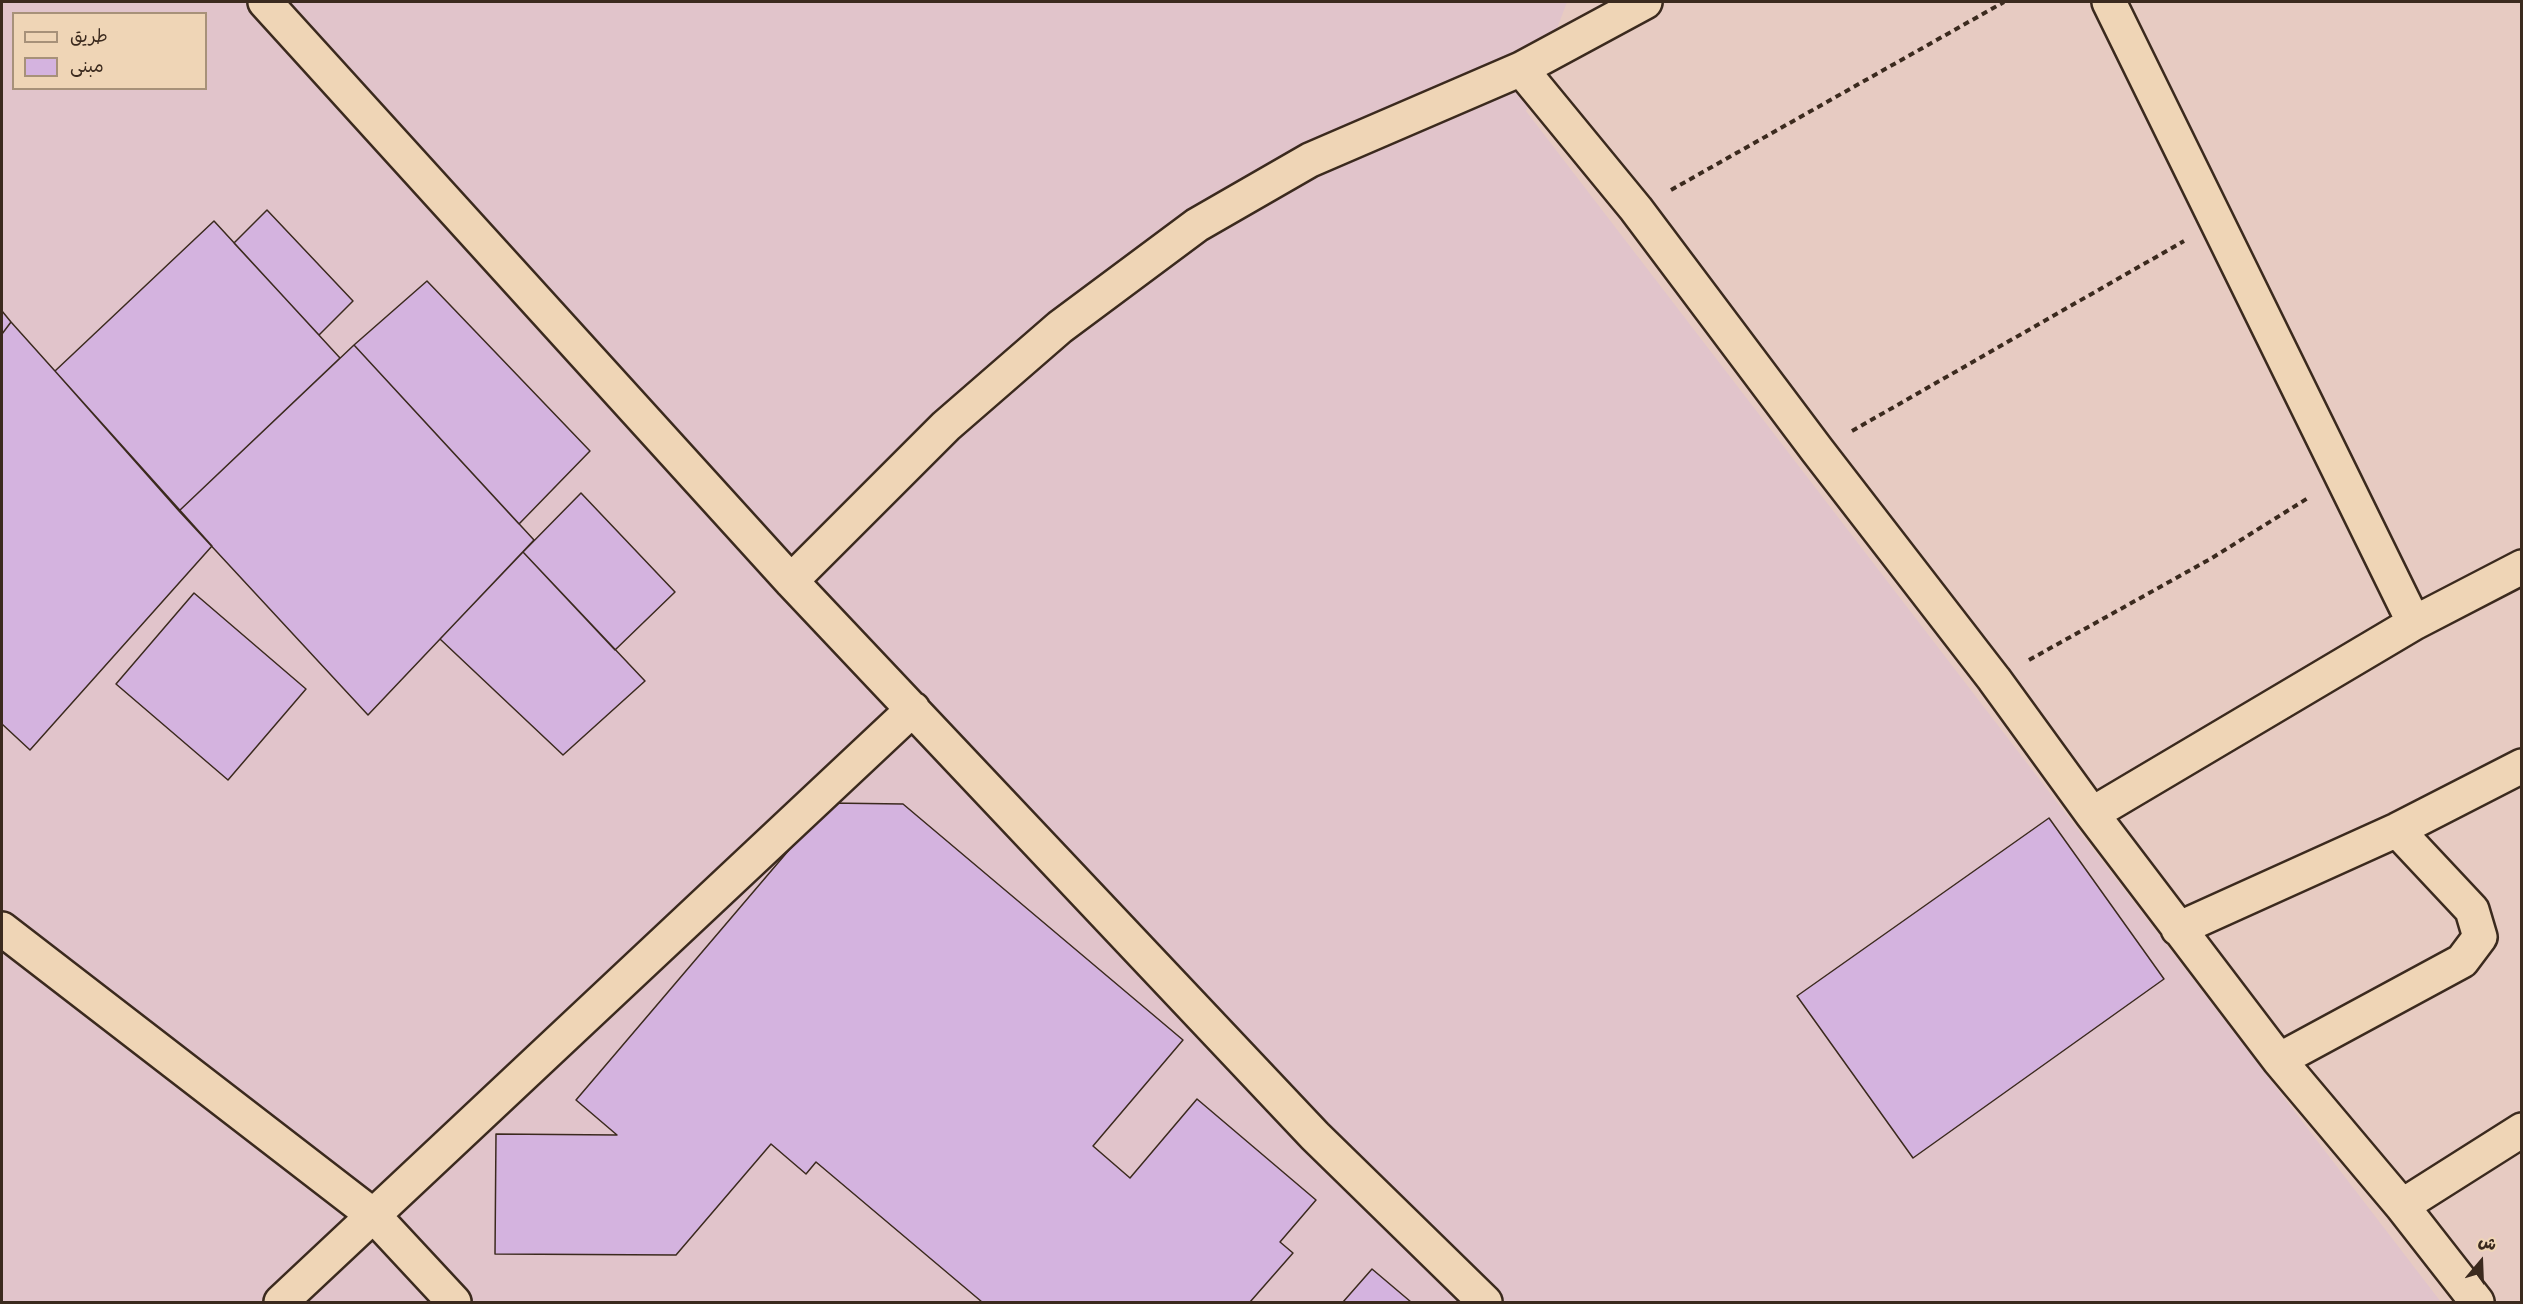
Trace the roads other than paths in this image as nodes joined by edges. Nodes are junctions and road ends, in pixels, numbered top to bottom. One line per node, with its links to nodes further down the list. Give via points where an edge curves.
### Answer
1 (265, 2): 6 (street)
2 (1645, 2): 4 (street)
3 (2109, 2): 7 (street)
4 (1521, 69): 6 (street, via 1310,160 1197,225 1060,327 955,419); 10 (street, via 1636,209)
5 (2522, 567): 7 (street)
6 (791, 580): 8 (street)
7 (2414, 623): 10 (street)
8 (913, 710): 17 (street); 20 (street, via 1315,1136)
9 (2521, 769): 11 (street)
10 (2092, 814): 13 (street)
11 (2397, 830): 13 (street); 14 (street, via 2472,910 2480,937 2462,962)
12 (2, 929): 17 (street)
13 (2178, 929): 14 (street)
14 (2279, 1060): 16 (street)
15 (2522, 1130): 16 (street)
16 (2402, 1206): 21 (street)
17 (374, 1216): 18 (street); 19 (street)
18 (281, 1302)
19 (454, 1302)
20 (1485, 1302)
21 (2477, 1302)

